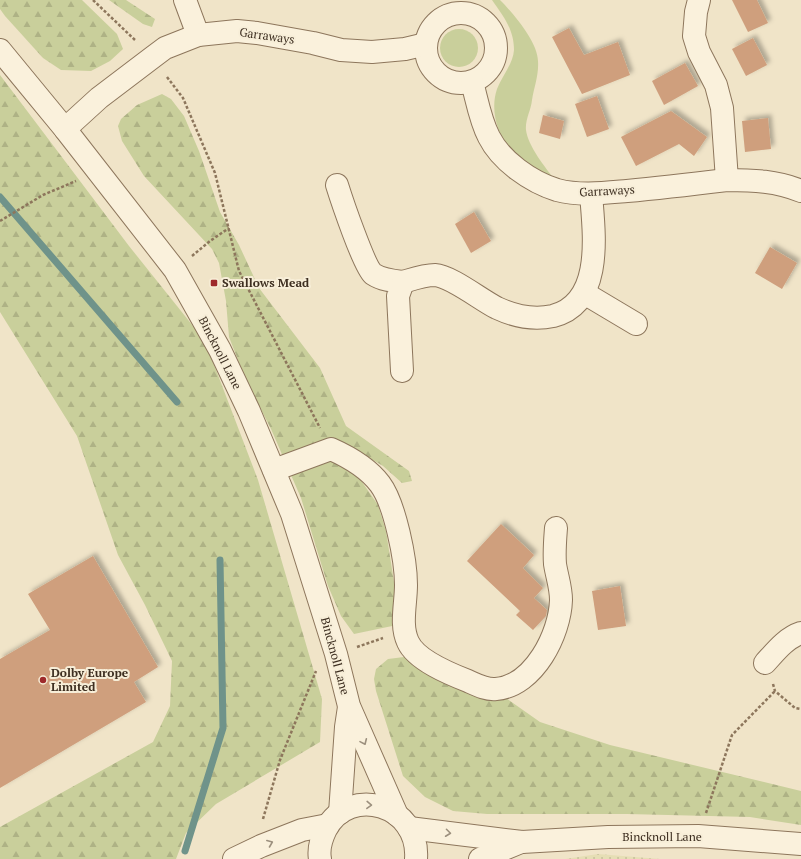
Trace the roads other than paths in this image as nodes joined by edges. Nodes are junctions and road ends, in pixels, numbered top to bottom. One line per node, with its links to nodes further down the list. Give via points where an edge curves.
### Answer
1 (185, 0): 4 (street)
2 (699, 0): 9 (street, via 694,36 716,85 722,108)
3 (470, 8): 5 (street, via 445,17 437,23 429,33); 7 (street, via 492,34 496,46 491,67)
4 (198, 35): 5 (street, Garraways, via 237,31 314,43 341,50 372,52); 8 (street, Garraways, via 165,48 99,98)
5 (426, 44): 7 (street, via 428,62 435,72 448,81)
6 (0, 50): 8 (street, Bincknoll Lane)
7 (472, 82): 12 (street, Garraways, via 488,137 500,154 517,169 557,190)
8 (65, 129): 17 (street, Bincknoll Lane, via 175,270 220,350)
9 (727, 180): 11 (street, Garraways, via 770,182); 12 (street, Garraways)
10 (337, 185): 13 (street, via 365,261 373,273 385,280)
11 (801, 191)
12 (591, 194): 14 (street, via 594,252)
13 (403, 282): 14 (street, via 436,275 455,282 497,308 520,316 544,318 560,314); 16 (street, via 398,296)
14 (584, 293): 15 (street)
15 (636, 324)
16 (402, 370)
17 (274, 470): 18 (street, via 331,449 347,457 380,484 390,502 403,552 404,631 408,642 413,651 426,660 485,688 497,689 513,684 529,673 548,647 559,618 561,600 555,566); 21 (street, Bincknoll Lane, via 292,514 336,654)
18 (556, 528)
19 (801, 633): 20 (street, via 784,644)
20 (765, 663)
21 (349, 706): 22 (street, Bincknoll Lane); 23 (street, Bincknoll Lane, one-way to 23)
22 (334, 819): 23 (street, one-way to 23, via 352,807 372,805 391,810); 26 (street, one-way to 22, via 261,846); 27 (street, Bincknoll Lane, via 322,836)
23 (403, 822): 24 (street, Bincknoll Lane, one-way to 24); 28 (street, via 414,839)
24 (522, 842): 25 (street, Bincknoll Lane, via 608,837 698,836); 29 (street, Bincknoll Lane)
25 (801, 844)
26 (234, 859)
27 (320, 859)
28 (416, 859)
29 (480, 859)

